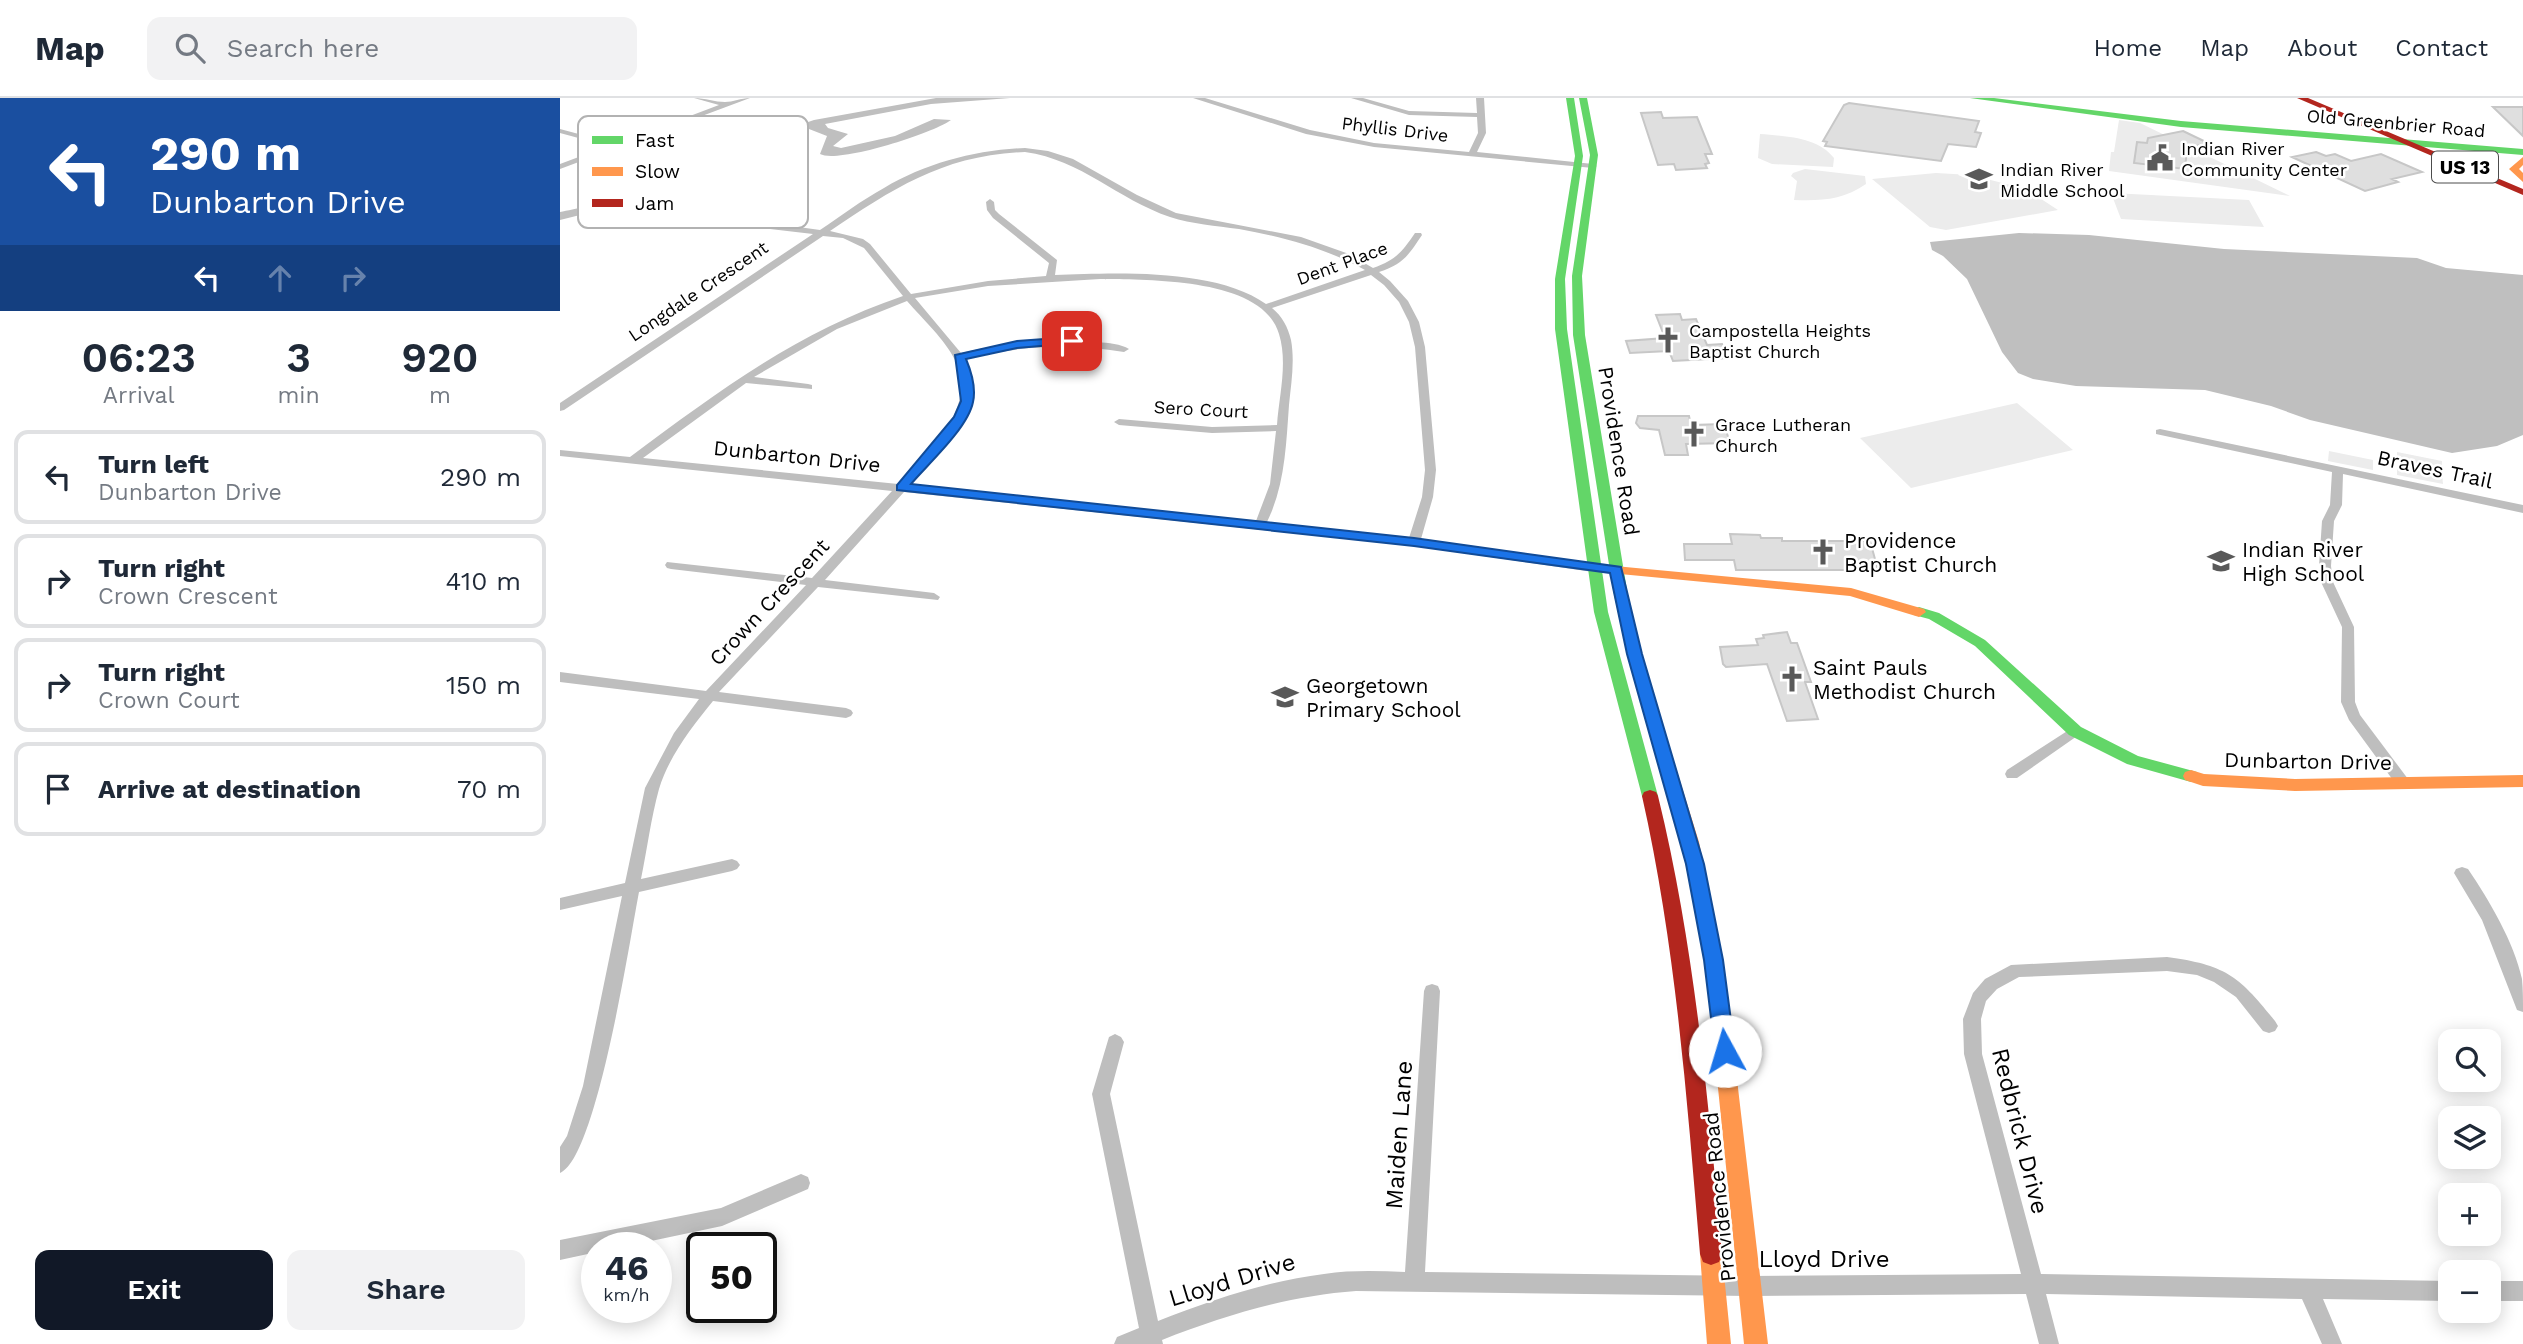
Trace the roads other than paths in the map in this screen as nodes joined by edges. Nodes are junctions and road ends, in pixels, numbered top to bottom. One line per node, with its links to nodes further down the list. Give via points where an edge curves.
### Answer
1 (698, 98): 11 (street)
2 (746, 98): 11 (street)
3 (1197, 98): 20 (street, Phyllis Drive, via 1340,139)
4 (1359, 98): 12 (street, via 1426,115)
5 (1480, 98): 12 (street)
6 (1570, 98): 23 (main road, Providence Road)
7 (1583, 98): 23 (main road, Providence Road, via 1591,132)
8 (1974, 98): 15 (main road, Old Greenbrier Road, via 2181,124)
9 (2301, 98): 15 (main road, US 13)
10 (2318, 98): 18 (main road, US 13)
11 (726, 105): 13 (street)
12 (1481, 115): 20 (street, via 1482,134)
13 (696, 116)
14 (560, 131): 16 (street)
15 (2360, 131): 17 (main road, US 13)
16 (578, 136)
17 (2407, 143): 18 (main road, Old Greenbrier Road); 26 (main road, US 13)
18 (2429, 145): 19 (main road, Old Greenbrier Road); 25 (main road, US 13)
19 (2523, 152)
20 (1472, 154): 23 (street, Phyllis Drive)
21 (578, 160): 24 (street)
22 (2523, 160): 25 (main road, via 2514,169)
23 (1586, 164): 51 (main road, Providence Road, via 1562,263 1560,309); 52 (main road, Providence Road, via 1579,335)
24 (560, 167)
25 (2523, 182)
26 (2523, 192)
27 (990, 202): 32 (street, via 996,216 1054,262)
28 (784, 228): 29 (street, Crown Crescent)
29 (820, 233): 31 (street, Longdale Crescent, via 887,189 925,173 984,155 1030,151 1060,156 1175,216 1289,236); 33 (street, Crown Crescent, via 853,238 867,246); 39 (street, Longdale Crescent)
30 (1418, 234): 31 (street, Dent Place, via 1393,264)
31 (1371, 271): 34 (street, Dent Place); 49 (street, Longdale Crescent, via 1394,290 1416,325 1430,456 1425,506)
32 (1050, 278): 33 (street); 34 (street, via 1192,282 1228,290)
33 (909, 297): 36 (street, Crown Crescent); 37 (street, via 814,335)
34 (1266, 307): 41 (street, via 1288,339)
35 (1124, 349): 36 (street, via 1043,342)
36 (959, 357): 46 (street, Crown Crescent, via 965,370 967,401 960,418)
37 (743, 379): 38 (street); 44 (street)
38 (808, 387)
39 (560, 408)
40 (1119, 422): 41 (street, Sero Court, via 1212,430)
41 (1282, 428): 48 (street, via 1277,484)
42 (2160, 432): 45 (street, Braves Trail)
43 (560, 453): 44 (street, Dunbarton Drive)
44 (633, 460): 46 (street, Dunbarton Drive)
45 (2337, 471): 47 (street, Braves Trail); 61 (street, via 2325,566 2327,582 2348,627 2348,702)
46 (902, 487): 48 (street, Dunbarton Drive); 53 (street, Crown Crescent)
47 (2523, 509)
48 (1260, 525): 49 (street, Dunbarton Drive)
49 (1414, 542): 51 (street, Dunbarton Drive)
50 (671, 565): 53 (street)
51 (1593, 568): 52 (main road, Dunbarton Drive); 76 (main road, Providence Road, via 1607,643 1658,827 1677,918)
52 (1616, 570): 58 (main road, Dunbarton Drive, via 1851,592 1934,617 1980,643); 77 (main road, Providence Road, via 1634,654 1679,801 1705,911 1721,1013)
53 (817, 582): 54 (street); 56 (street, Crown Crescent)
54 (934, 597)
55 (560, 677): 56 (street)
56 (712, 694): 57 (street); 64 (street, Crown Crescent, via 659,768)
57 (846, 713)
58 (2075, 731): 59 (street); 61 (main road, Dunbarton Drive, via 2133,760 2203,780 2295,785)
59 (2012, 774)
60 (2523, 781): 61 (main road, Dunbarton Drive)
61 (2403, 783)
62 (732, 865): 64 (street)
63 (2462, 873): 66 (street)
64 (633, 889): 65 (street); 71 (street, Crown Crescent, via 592,1086 575,1139)
65 (560, 904)
66 (2515, 957): 68 (street)
67 (1432, 991): 74 (street, Maiden Lane)
68 (2523, 1005)
69 (2269, 1026): 75 (street, Redbrick Drive, via 2242,992 2220,976 2198,968 2167,964 2017,970 1991,984 1979,998 1972,1019 1973,1054)
70 (1115, 1042): 82 (street, via 1101,1094)
71 (560, 1164)
72 (802, 1183): 73 (street, via 722,1217)
73 (560, 1250)
74 (1414, 1282): 76 (street, Lloyd Drive); 82 (street, Lloyd Drive, via 1316,1282 1266,1293)
75 (2034, 1284): 77 (street, Lloyd Drive); 78 (street, Lloyd Drive); 86 (street, Redbrick Drive)
76 (1713, 1285): 77 (street, Lloyd Drive); 84 (main road, Providence Road)
77 (1750, 1286): 85 (main road, Providence Road)
78 (2309, 1290): 79 (street, Lloyd Drive); 87 (street)
79 (2438, 1290)
80 (2501, 1291): 81 (street)
81 (2523, 1291)
82 (1152, 1339): 83 (street, Lloyd Drive)
83 (1124, 1344)
84 (1718, 1344)
85 (1756, 1344)
86 (2049, 1344)
87 (2332, 1344)

